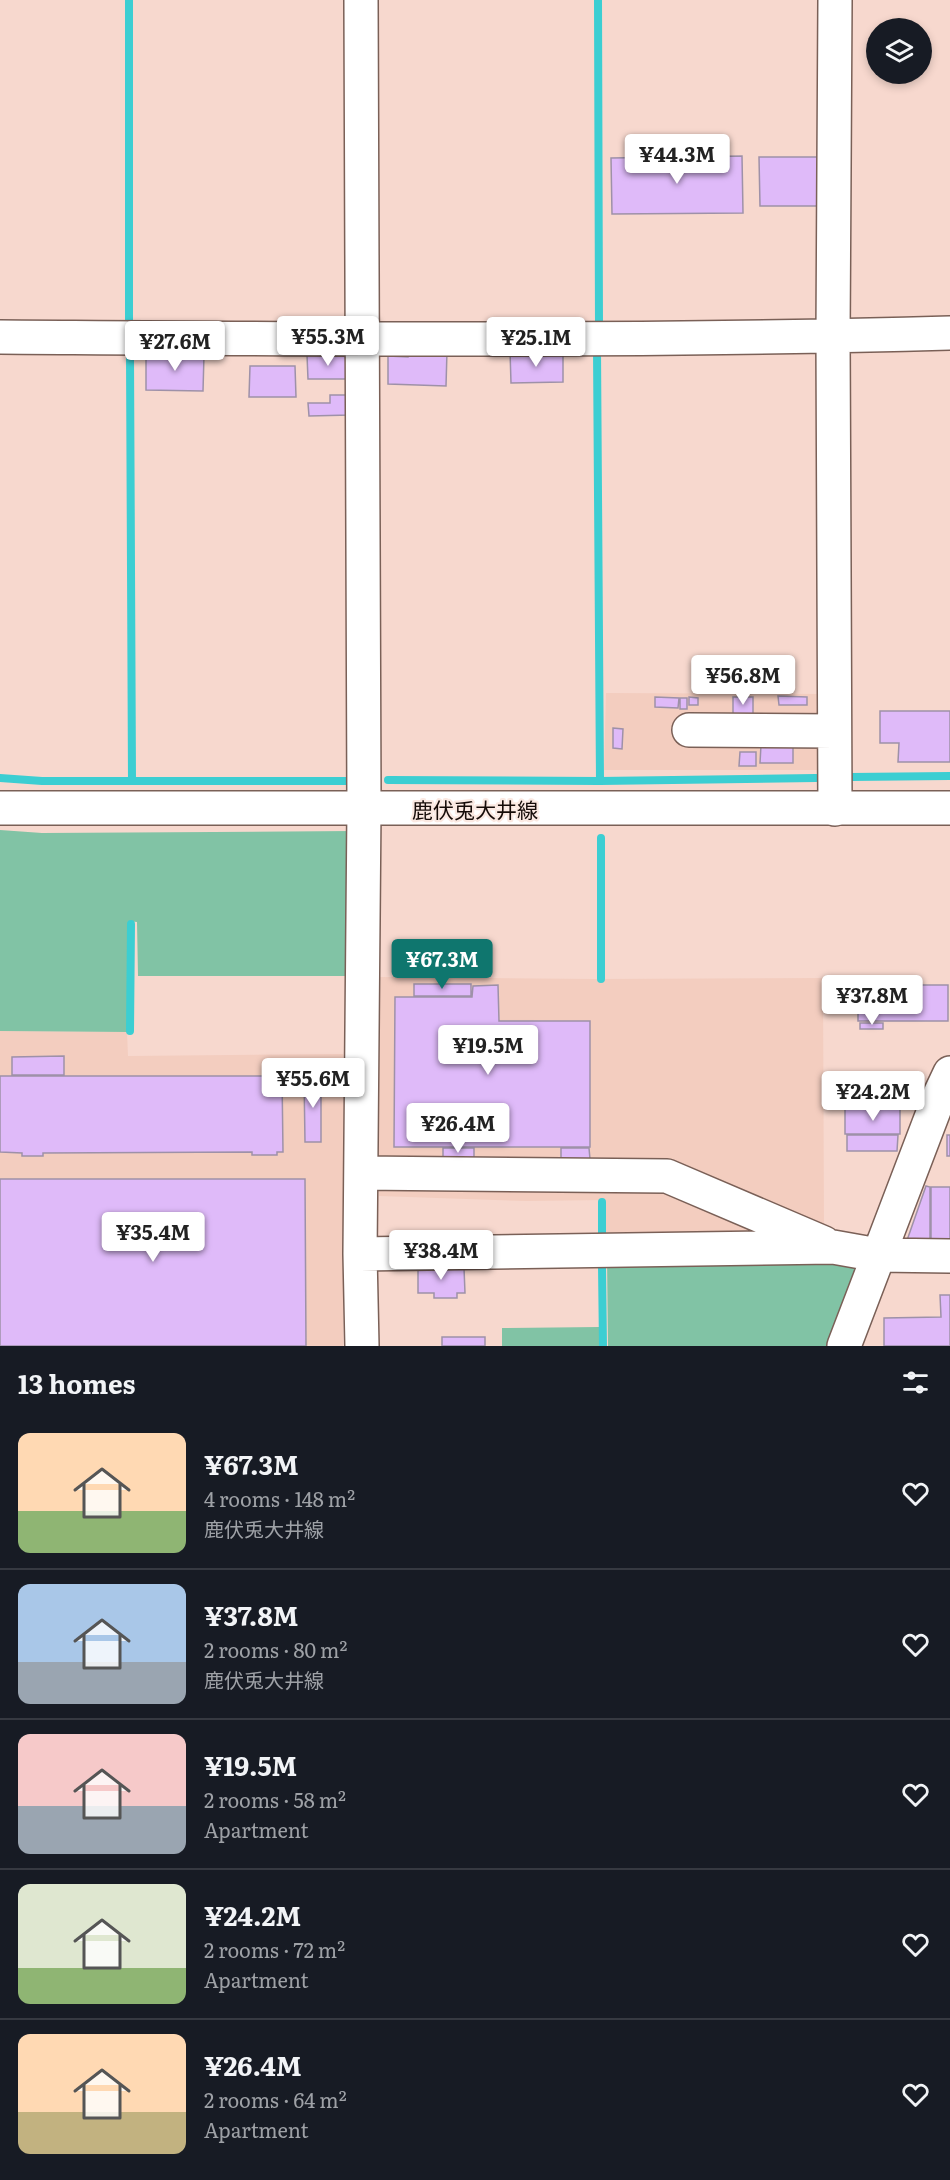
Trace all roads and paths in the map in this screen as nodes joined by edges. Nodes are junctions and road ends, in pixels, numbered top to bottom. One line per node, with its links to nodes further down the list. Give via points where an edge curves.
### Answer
1 (361, 0): 6 (street)
2 (835, 0): 4 (street)
3 (950, 333): 4 (street)
4 (833, 336): 6 (street); 8 (street)
5 (0, 337): 6 (street)
6 (362, 339): 10 (street)
7 (689, 730): 8 (street)
8 (834, 731): 12 (street)
9 (0, 808): 10 (street, 鹿伏兎大井線)
10 (364, 808): 12 (street, 鹿伏兎大井線); 14 (street)
11 (950, 808): 12 (street, 鹿伏兎大井線)
12 (835, 809)
13 (950, 1073): 17 (street)
14 (361, 1173): 15 (street, via 667,1176); 16 (street)
15 (833, 1247): 16 (street); 17 (street)
16 (360, 1254): 19 (street)
17 (878, 1255): 18 (street); 20 (street)
18 (950, 1256)
19 (362, 1346)
20 (844, 1346)

